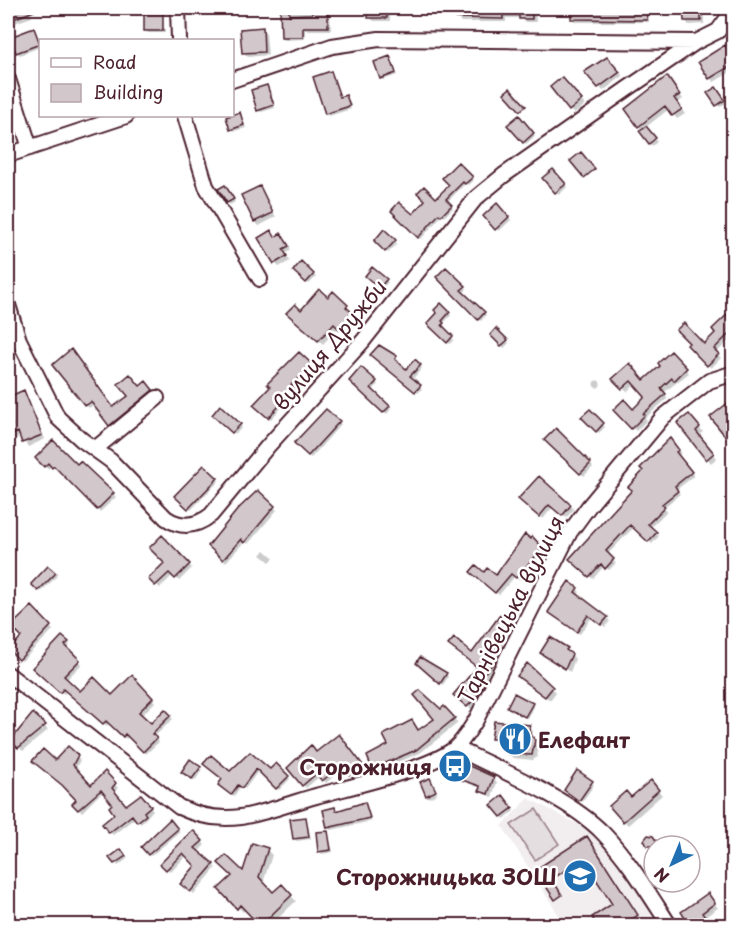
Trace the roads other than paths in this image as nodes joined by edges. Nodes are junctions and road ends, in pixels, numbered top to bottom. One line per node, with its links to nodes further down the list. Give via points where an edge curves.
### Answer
1 (178, 8): 3 (street)
2 (729, 8): 4 (street, вулиця Дружби, via 725,24)
3 (178, 39)
4 (696, 42): 6 (street, via 380,39 332,46); 15 (street, вулиця Дружби, via 476,198 363,341 201,523 176,525 166,518)
5 (8, 79): 9 (street)
6 (234, 79)
7 (123, 117): 9 (street)
8 (185, 117): 11 (street, via 206,186)
9 (30, 148): 10 (street)
10 (8, 155)
11 (260, 279)
12 (8, 305): 15 (street, вулиця Дружби, via 19,340 58,417)
13 (734, 373): 17 (street, Тарнівецька вулиця, via 709,381 663,417 600,491 570,532 493,688)
14 (157, 398): 15 (street)
15 (95, 448)
16 (8, 674): 17 (street, via 179,807 210,817 240,818 357,786)
17 (456, 748): 18 (street, via 573,809 601,831)
18 (670, 926)

